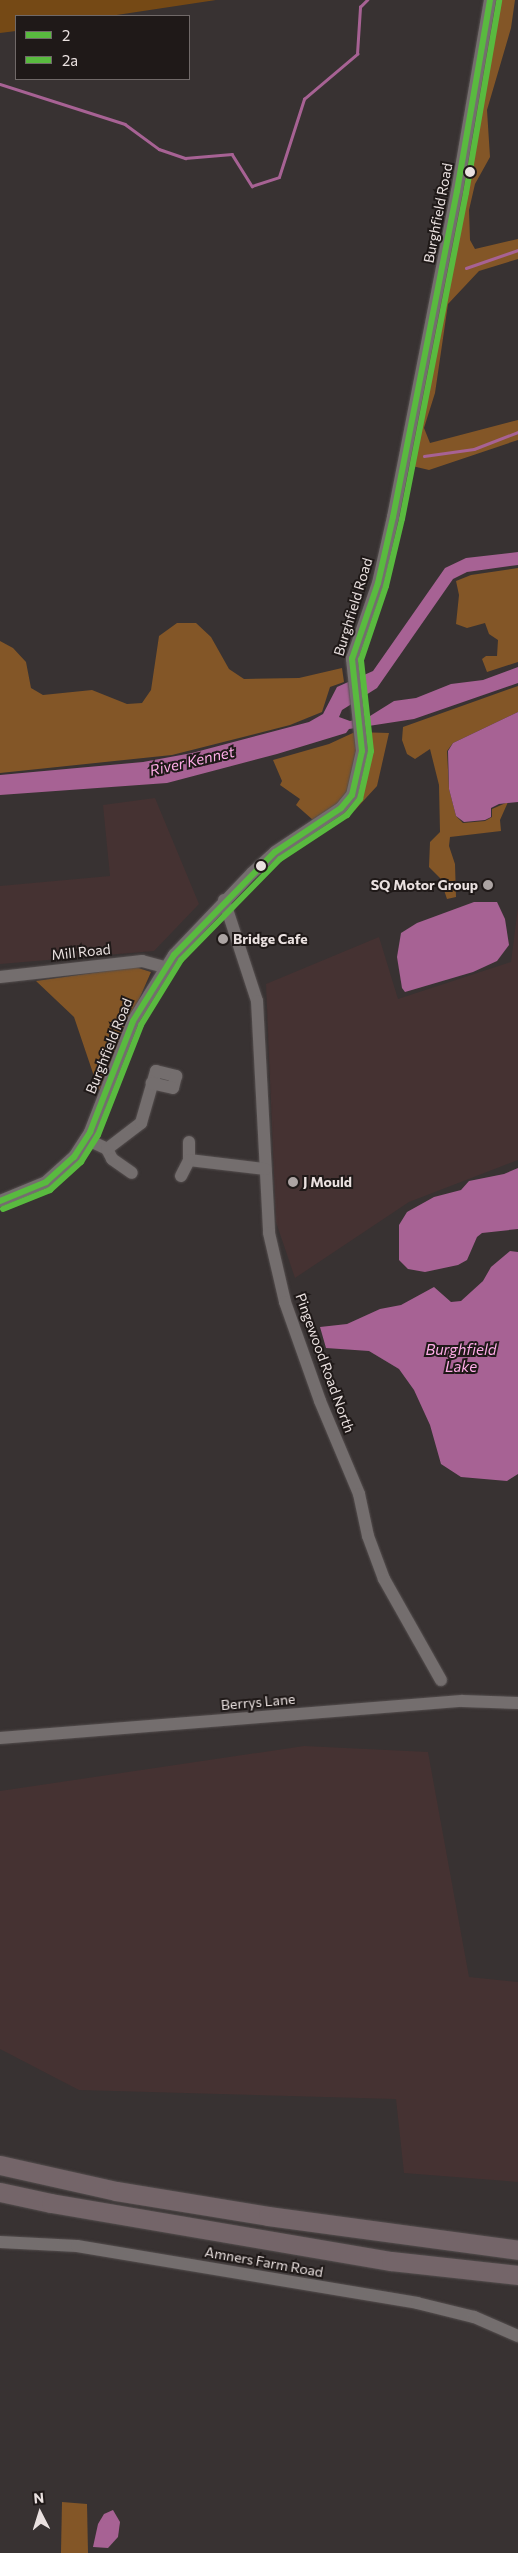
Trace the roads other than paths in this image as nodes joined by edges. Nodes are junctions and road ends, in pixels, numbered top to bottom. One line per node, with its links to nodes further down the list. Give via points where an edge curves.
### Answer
1 (490, 0): 2 (street, Burghfield Road, via 457,191 393,517 378,583 352,659 351,675 362,740 357,781 347,801 275,852)
2 (224, 900): 3 (street, Burghfield Road); 10 (street, Pingewood Road North, via 257,1001)
3 (165, 967): 4 (street, Mill Road, via 142,961); 6 (street, Burghfield Road, via 133,1022)
4 (0, 977)
5 (152, 1083): 8 (street, via 141,1123)
6 (86, 1139): 8 (street); 13 (street, Burghfield Road, via 64,1169 29,1190)
7 (189, 1142): 9 (street)
8 (108, 1150): 11 (street, via 112,1159)
9 (189, 1160): 10 (street); 12 (street)
10 (264, 1169): 14 (street, Pingewood Road North, via 269,1233 285,1302 359,1494 368,1536 384,1579)
11 (132, 1173)
12 (181, 1176)
13 (0, 1201)
14 (436, 1677)
15 (518, 1704): 16 (street, Berrys Lane, via 462,1701)
16 (0, 1738)
17 (0, 2166): 20 (highway, via 116,2191 268,2216)
18 (0, 2192): 21 (highway, via 391,2261)
19 (0, 2242): 22 (street, Amners Farm Road, via 77,2246 417,2303 474,2317)
20 (518, 2250)
21 (518, 2275)
22 (518, 2336)

